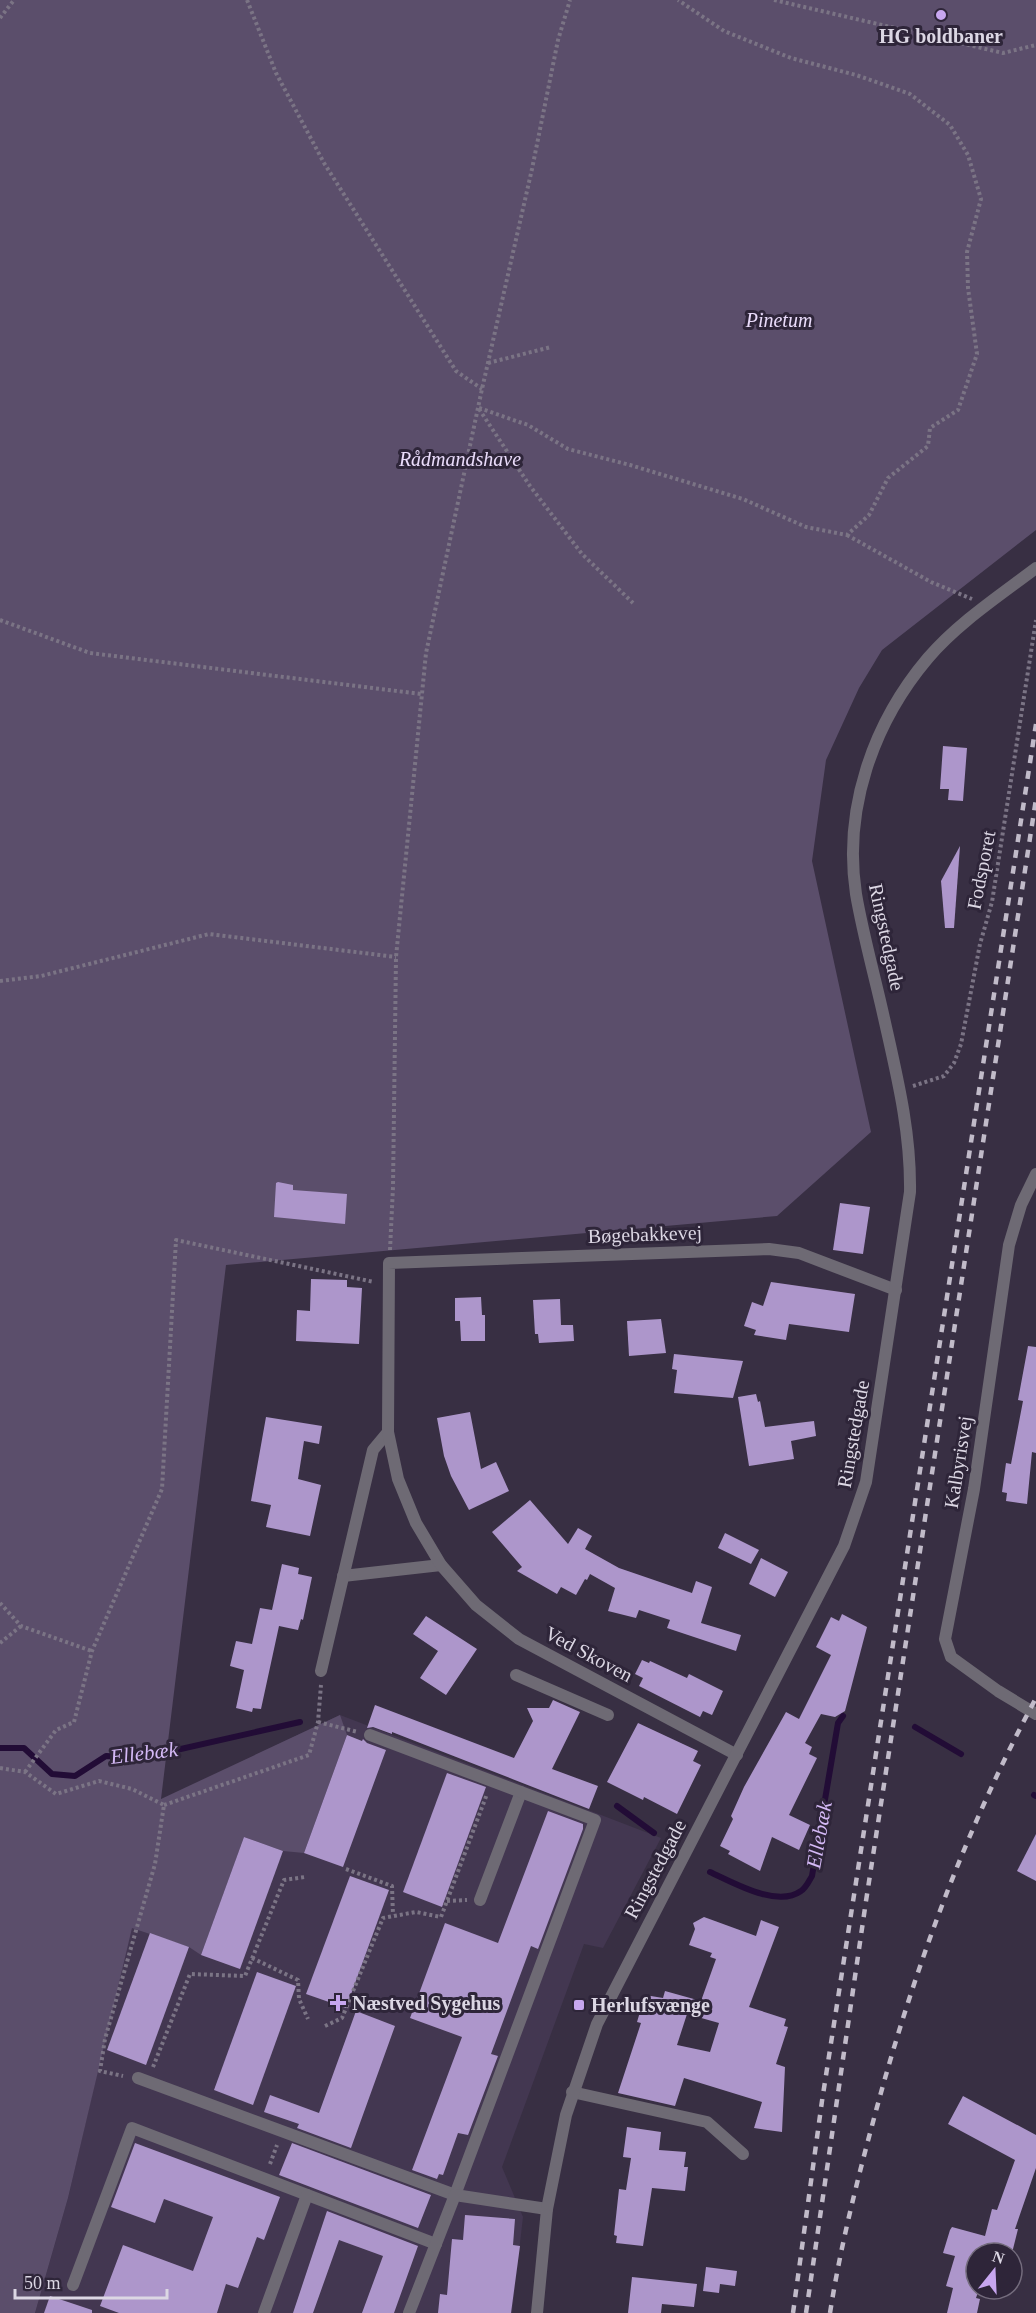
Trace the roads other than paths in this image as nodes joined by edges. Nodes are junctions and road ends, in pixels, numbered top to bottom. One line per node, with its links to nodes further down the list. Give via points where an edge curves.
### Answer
1 (1036, 568): 4 (street, Ringstedgade, via 987,604 928,657 886,721 860,793 853,849 856,894 908,1131 910,1181)
2 (1036, 1174): 10 (street, Kalbyrisvej, via 1021,1205 1009,1245 975,1489 945,1639 951,1657)
3 (389, 1263): 4 (street, Bøgebakkevej, via 769,1249 799,1252); 5 (street, Ved Skoven)
4 (896, 1290): 13 (street, Ringstedgade, via 866,1482 855,1519)
5 (388, 1432): 6 (street, Ved Skoven, via 398,1479 416,1523); 7 (street, via 373,1450)
6 (441, 1564): 7 (street); 13 (street, Ved Skoven, via 477,1605 519,1639)
7 (343, 1576): 8 (street)
8 (321, 1671)
9 (516, 1675): 11 (street)
10 (1036, 1714)
11 (608, 1715)
12 (370, 1735): 14 (street)
13 (737, 1755): 17 (street, Ringstedgade, via 597,2024)
14 (521, 1792): 15 (street); 20 (street, via 595,1820)
15 (480, 1900)
16 (142, 2080): 20 (street)
17 (572, 2092): 18 (street, via 707,2122); 21 (street, Ringstedgade)
18 (743, 2154)
19 (307, 2195): 22 (street); 23 (street, via 132,2128); 24 (street)
20 (455, 2195): 21 (street); 22 (street)
21 (547, 2210): 26 (street, Ringstedgade)
22 (436, 2244): 25 (street)
23 (73, 2285)
24 (264, 2313)
25 (409, 2313)
26 (537, 2313)

